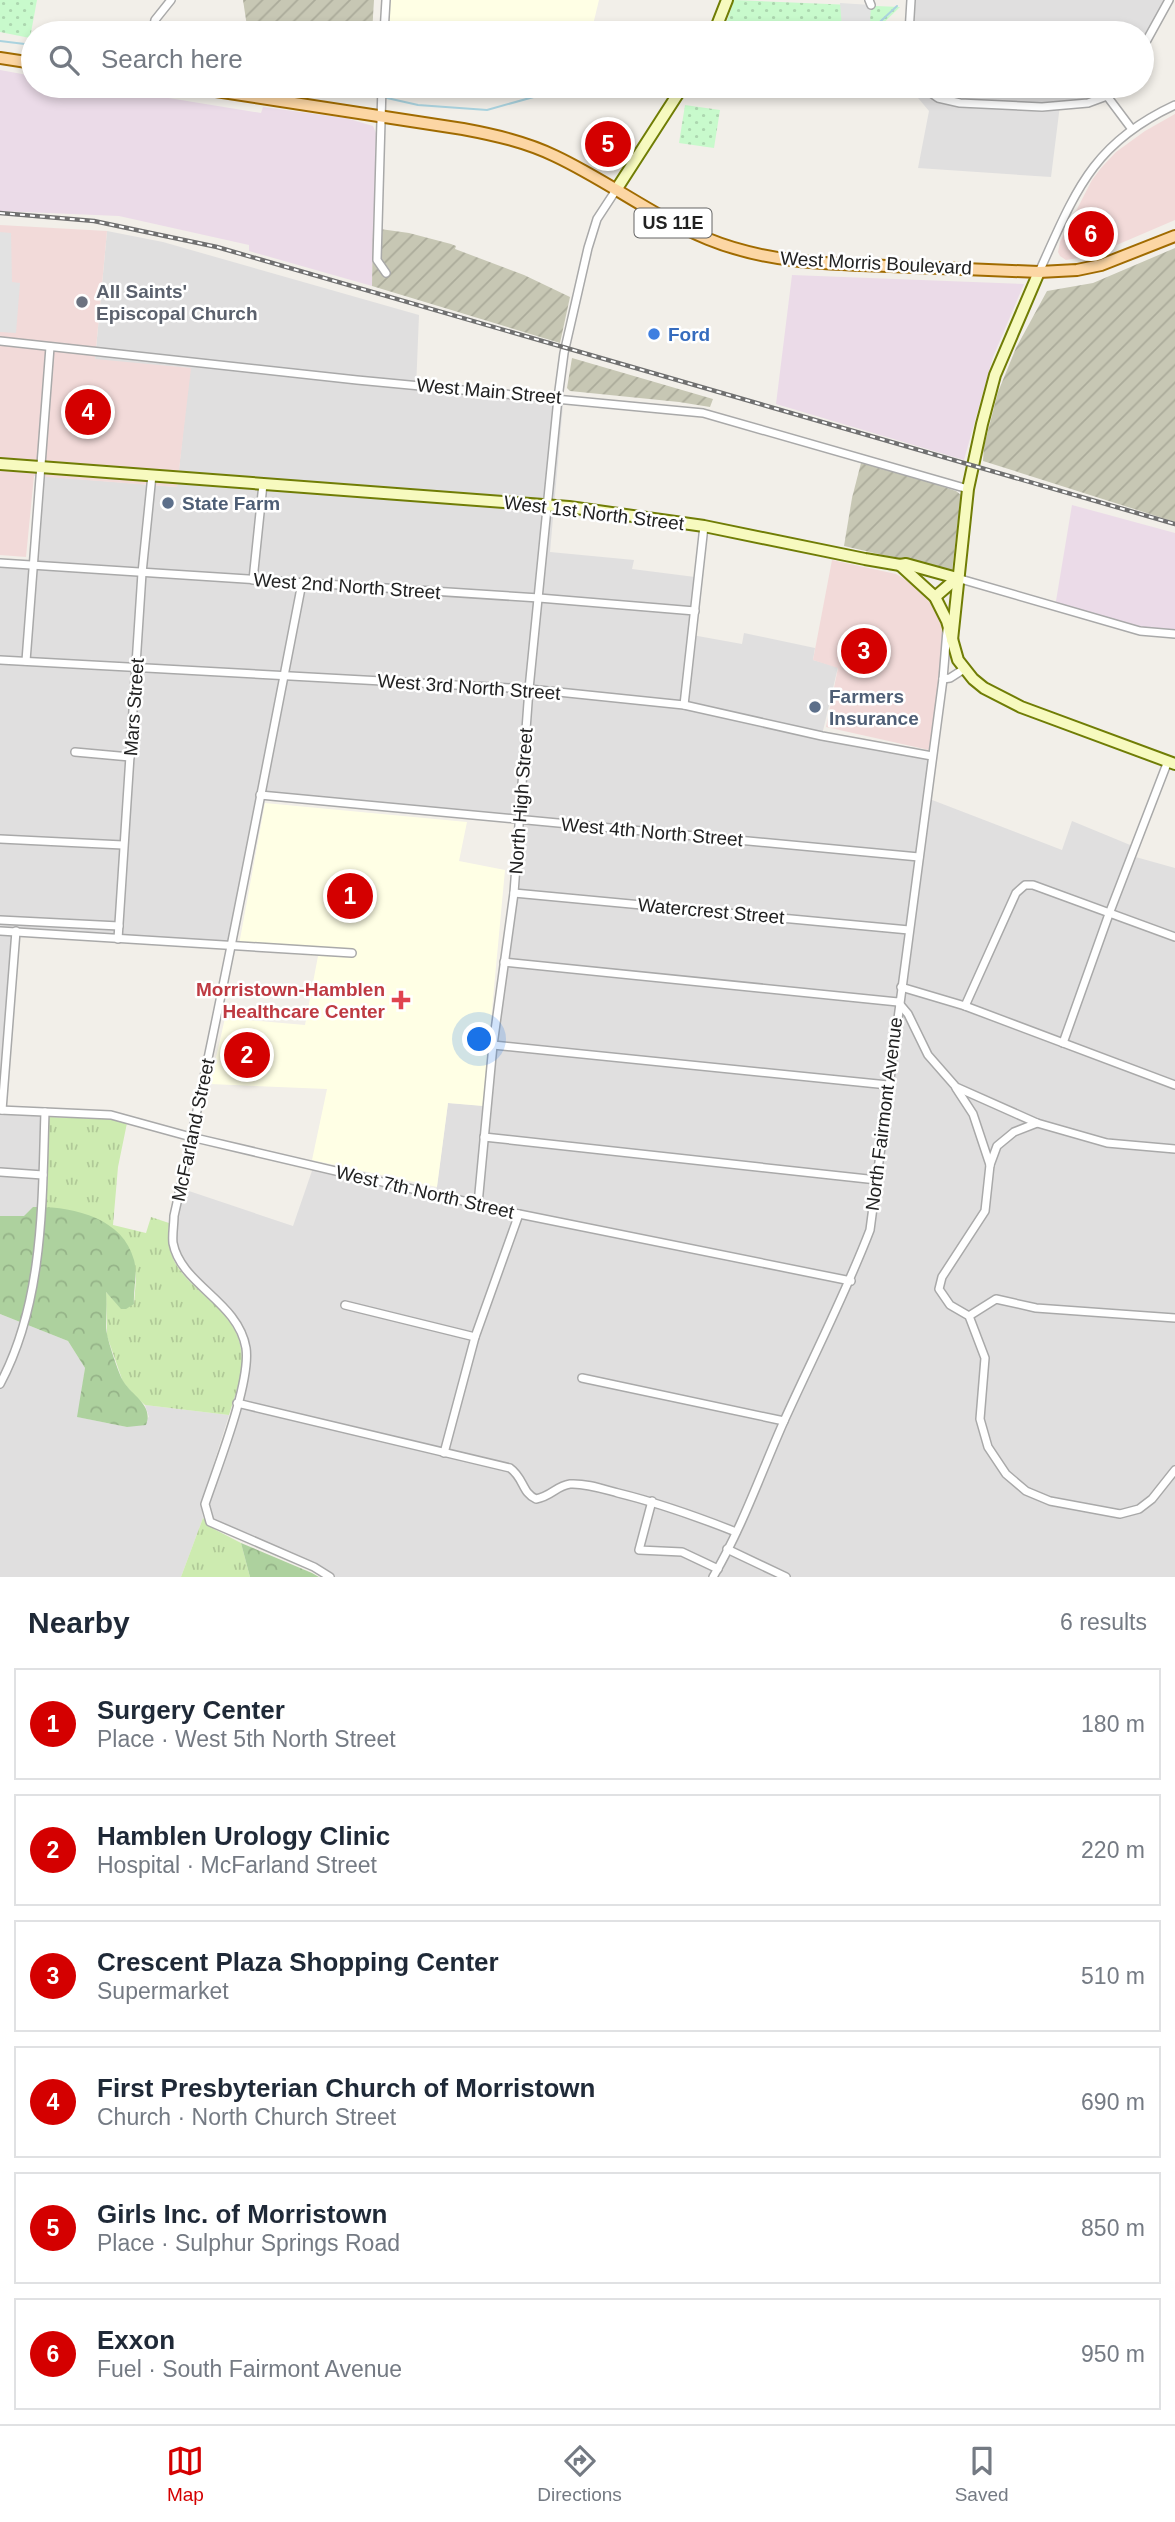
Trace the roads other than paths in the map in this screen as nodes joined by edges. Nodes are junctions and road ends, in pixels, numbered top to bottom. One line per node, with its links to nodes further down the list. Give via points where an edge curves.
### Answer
1 (171, 0): 6 (street)
2 (386, 0): 7 (street)
3 (727, 0): 8 (main road)
4 (911, 0): 9 (street)
5 (1169, 0): 10 (street)
6 (155, 21)
7 (385, 21)
8 (719, 21)
9 (910, 21)
10 (1154, 27)
11 (0, 58): 12 (main road)
12 (21, 61)
13 (262, 98): 20 (main road, West Morris Boulevard / US 11E)
14 (382, 98): 20 (street)
15 (675, 98): 22 (main road)
16 (938, 98): 17 (street, via 1042,107)
17 (1102, 98)
18 (1108, 98): 21 (street)
19 (1175, 105): 21 (street)
20 (381, 116): 22 (main road, West Morris Boulevard / US 11E, via 483,132 526,144); 25 (street, via 377,260)
21 (1131, 128): 24 (street, via 1105,152 1082,184)
22 (616, 190): 24 (main road, West Morris Boulevard / US 11E, via 655,215 756,255 806,263); 28 (street, North High Street, via 597,219 588,248)
23 (1175, 236): 24 (main road, West Morris Boulevard / US 11E, via 1101,265)
24 (1039, 272): 33 (main road, via 995,375)
25 (386, 273)
26 (0, 341): 27 (street, West Main Street)
27 (50, 347): 28 (street, West Main Street); 30 (street)
28 (558, 398): 33 (street, West Main Street, via 703,413); 34 (street, North High Street)
29 (0, 464): 30 (main road, West 1st North Street)
30 (40, 467): 31 (main road, West 1st North Street); 38 (street)
31 (152, 475): 32 (main road, West 1st North Street); 39 (street, Mars Street)
32 (264, 484): 34 (main road, West 1st North Street); 41 (street)
33 (968, 489): 40 (main road)
34 (546, 506): 35 (main road, West 1st North Street); 43 (street, North High Street)
35 (704, 526): 37 (main road, West 1st North Street); 45 (street)
36 (0, 563): 38 (street, West 2nd North Street)
37 (900, 565): 40 (main road, West 1st North Street); 44 (main road)
38 (32, 566): 39 (street, West 2nd North Street); 50 (street)
39 (142, 573): 41 (street, West 2nd North Street); 51 (street, Mars Street)
40 (957, 578): 44 (main road); 47 (street, West 1st North Street, via 1140,631); 48 (main road)
41 (253, 580): 42 (street, West 2nd North Street)
42 (302, 583): 43 (street, West 2nd North Street); 53 (street, McFarland Street)
43 (539, 597): 45 (street, West 2nd North Street); 55 (street, North High Street)
44 (935, 597): 46 (main road)
45 (695, 611): 56 (street)
46 (947, 621): 48 (main road); 54 (street, North Fairmont Avenue)
47 (1175, 634)
48 (952, 640): 52 (main road)
49 (0, 660): 50 (street, West 3rd North Street)
50 (26, 661): 51 (street, West 3rd North Street)
51 (137, 666): 53 (street, West 3rd North Street); 59 (street, Mars Street)
52 (964, 669): 54 (street); 60 (main road, via 1004,699)
53 (284, 675): 55 (street, West 3rd North Street); 61 (street, McFarland Street)
54 (943, 680): 58 (street, North Fairmont Avenue)
55 (529, 690): 56 (street, West 3rd North Street); 62 (street, North High Street)
56 (684, 705): 58 (street, West 3rd North Street)
57 (75, 752): 59 (street)
58 (932, 756): 65 (street, North Fairmont Avenue)
59 (130, 757): 64 (street, Mars Street)
60 (1171, 763): 67 (street)
61 (260, 795): 62 (street, West 4th North Street); 75 (street, McFarland Street)
62 (518, 820): 65 (street, West 4th North Street); 66 (street, North High Street)
63 (0, 839): 64 (street)
64 (123, 845): 69 (street, Mars Street)
65 (919, 857): 70 (street, North Fairmont Avenue)
66 (514, 893): 70 (street, Watercrest Street); 77 (street, North High Street)
67 (1109, 914): 73 (street); 80 (street, via 1025,885 1016,893); 82 (street)
68 (0, 920): 69 (street)
69 (119, 926): 74 (street, Mars Street)
70 (909, 930): 78 (street, North Fairmont Avenue)
71 (0, 931): 72 (street)
72 (16, 931): 74 (street); 81 (street)
73 (1175, 937)
74 (118, 939): 75 (street)
75 (233, 945): 76 (street); 90 (street, McFarland Street)
76 (352, 953)
77 (504, 962): 79 (street); 83 (street, North High Street)
78 (901, 987): 79 (street, North Fairmont Avenue); 80 (street)
79 (898, 1003): 84 (street, North Fairmont Avenue); 86 (street, via 928,1055)
80 (965, 1006): 82 (street)
81 (4, 1013): 87 (street)
82 (1063, 1044): 85 (street)
83 (494, 1045): 84 (street); 91 (street, North High Street)
84 (888, 1085): 96 (street, North Fairmont Avenue)
85 (1175, 1085)
86 (956, 1087): 89 (street); 93 (street, via 973,1114)
87 (1, 1110): 88 (street, West 7th North Street)
88 (45, 1112): 90 (street, West 7th North Street, via 111,1115); 95 (street)
89 (1037, 1123): 92 (street, via 1107,1143); 93 (street, via 1014,1132 998,1146)
90 (191, 1137): 97 (street, West 7th North Street); 106 (street, McFarland Street, via 174,1216 173,1243 182,1265 233,1316 246,1347)
91 (484, 1137): 96 (street); 97 (street, North High Street)
92 (1173, 1148)
93 (990, 1164): 101 (street, via 985,1211 942,1277 939,1289 950,1305)
94 (0, 1172): 95 (street)
95 (43, 1175): 105 (street, via 36,1265 24,1326)
96 (877, 1180): 99 (street, North Fairmont Avenue, via 870,1230)
97 (478, 1203): 98 (street, West 7th North Street)
98 (519, 1214): 99 (street, West 7th North Street); 103 (street)
99 (851, 1281): 107 (street, North Fairmont Avenue)
100 (345, 1306): 103 (street)
101 (969, 1316): 102 (street, via 996,1300 1035,1308); 109 (street, via 985,1358 980,1419 988,1447 1006,1474 1026,1491 1050,1501 1120,1514 1139,1509 1152,1499)
102 (1175, 1318)
103 (475, 1337): 108 (street)
104 (582, 1378): 107 (street)
105 (0, 1384)
106 (237, 1403): 108 (street); 114 (street, McFarland Street, via 205,1504 209,1522)
107 (784, 1421): 111 (street, North Fairmont Avenue)
108 (444, 1453): 110 (street, via 510,1468 536,1499 570,1484)
109 (1175, 1470)
110 (652, 1501): 111 (street); 113 (street, via 639,1550 682,1552)
111 (736, 1532): 112 (street, North Fairmont Avenue)
112 (727, 1549): 113 (street, North Fairmont Avenue); 116 (street)
113 (718, 1569): 115 (street, North Fairmont Avenue)
114 (330, 1577)
115 (713, 1577)
116 (786, 1577)

